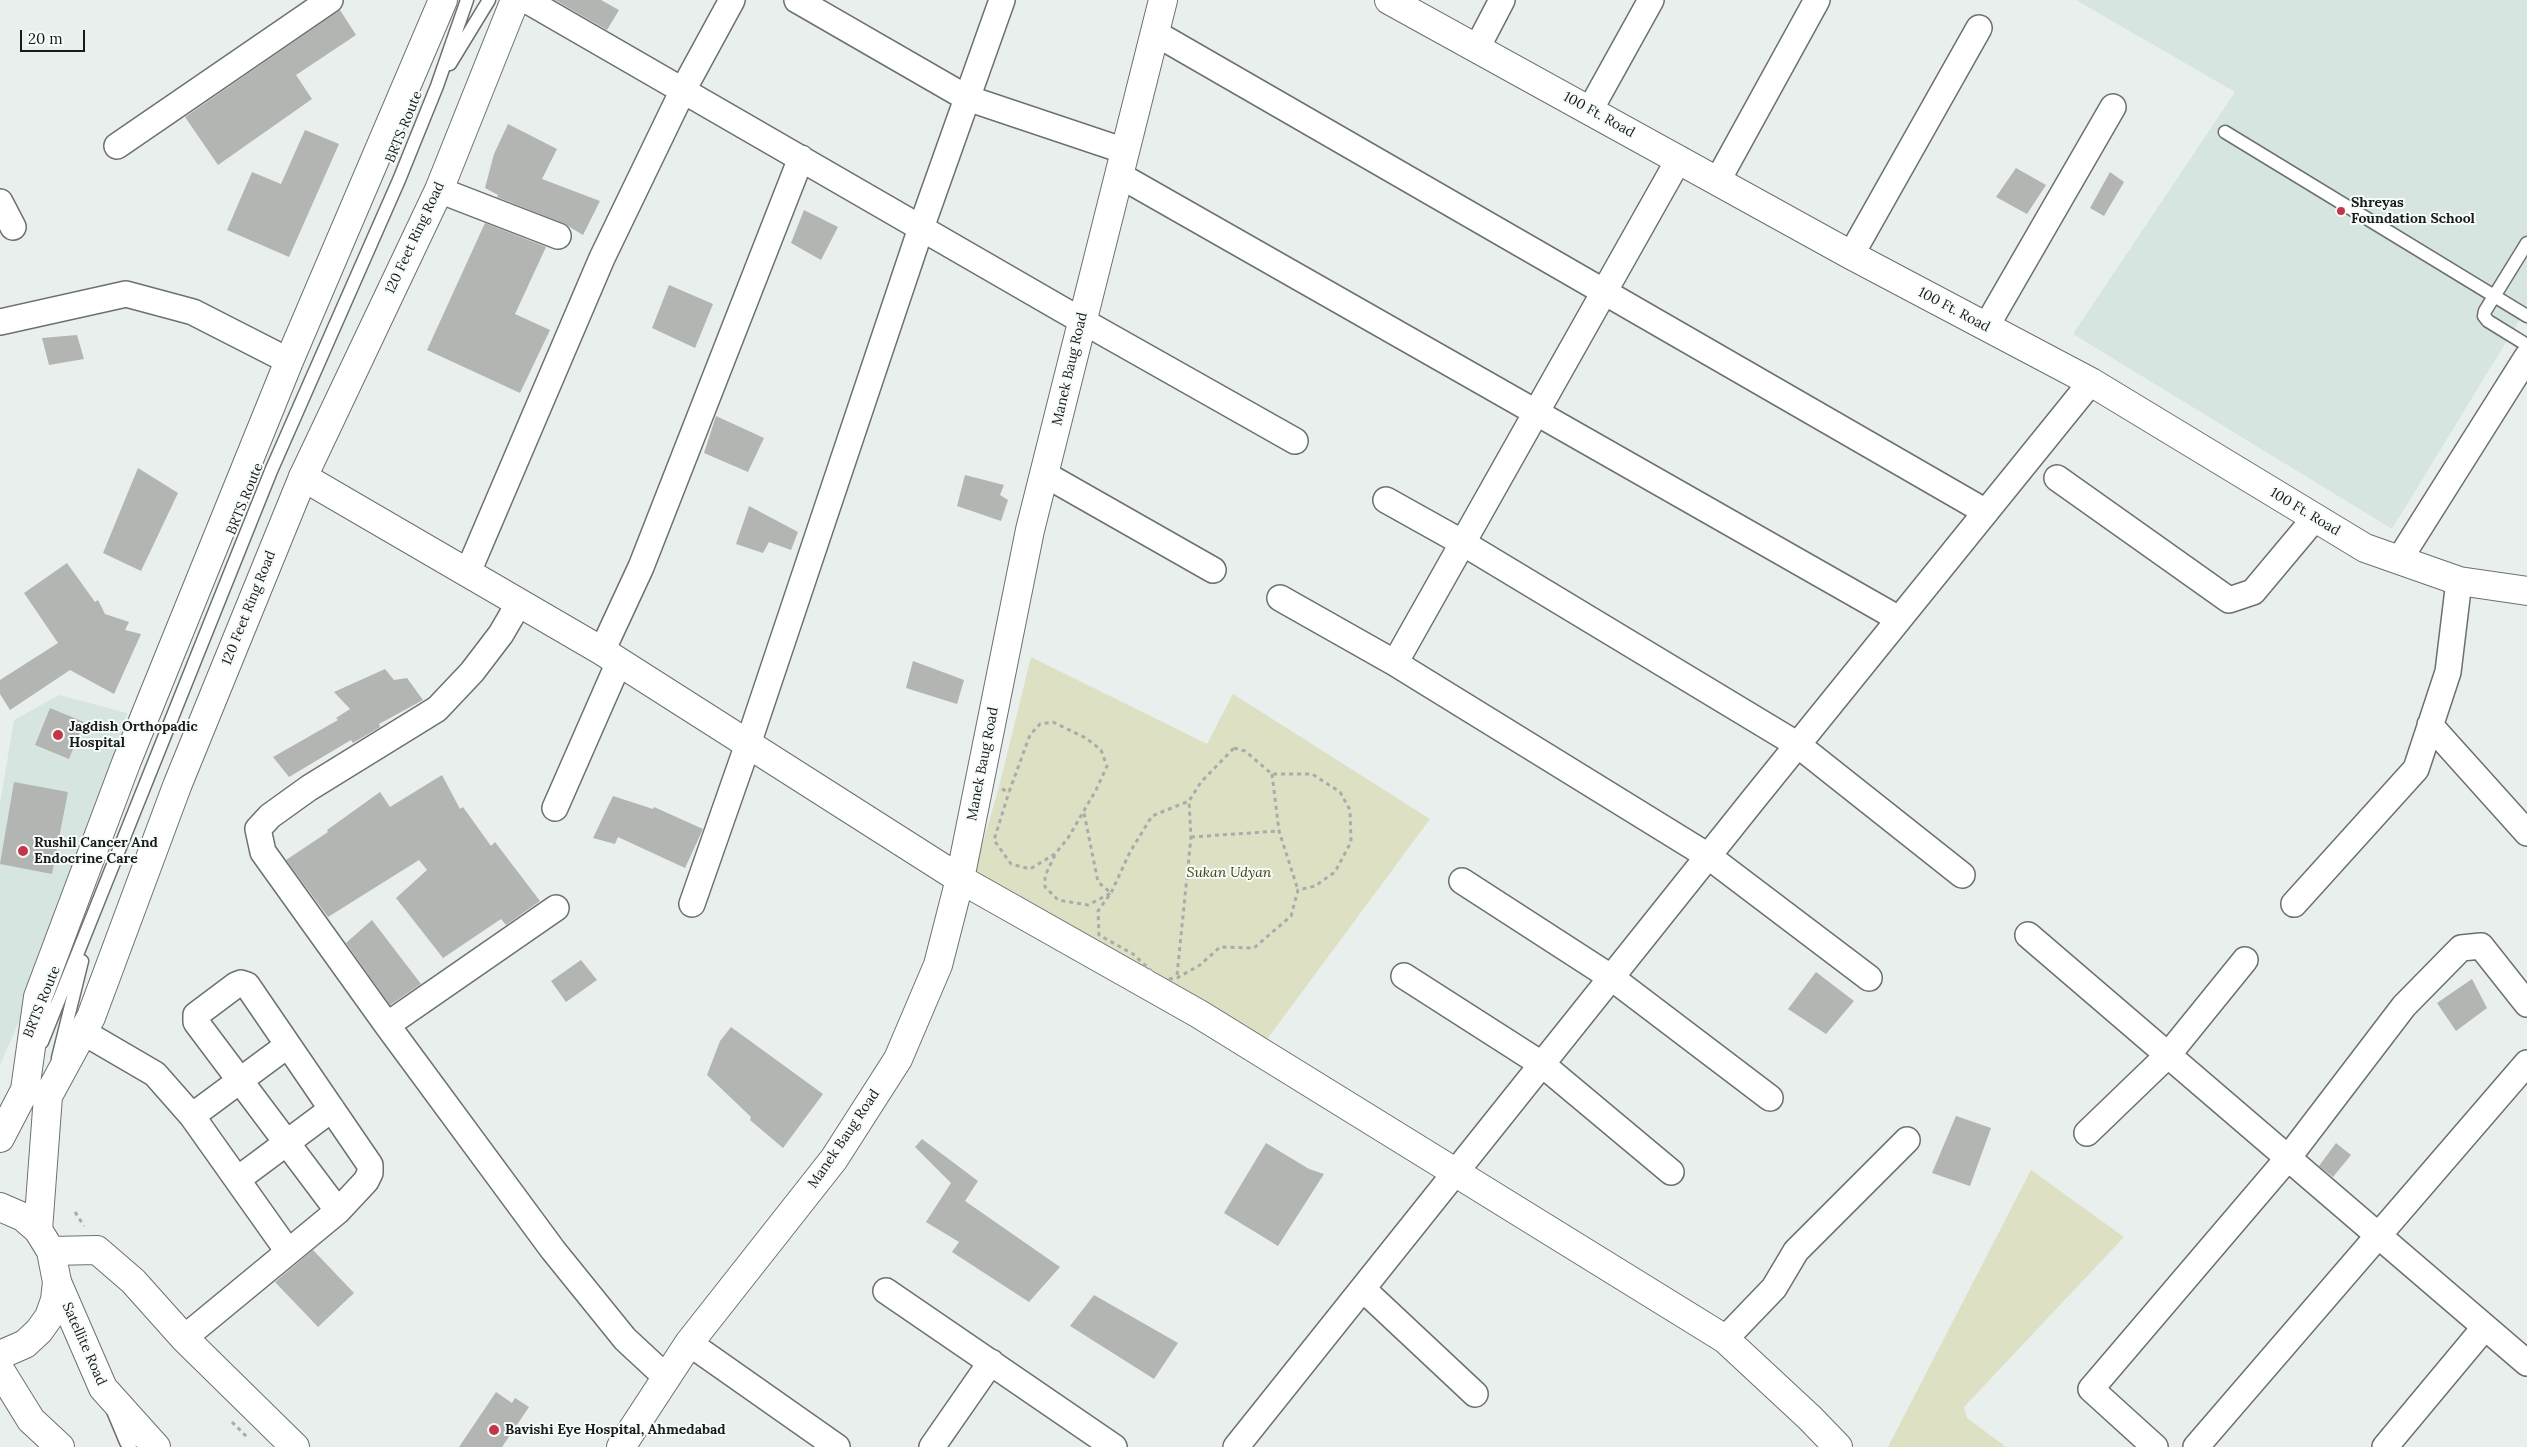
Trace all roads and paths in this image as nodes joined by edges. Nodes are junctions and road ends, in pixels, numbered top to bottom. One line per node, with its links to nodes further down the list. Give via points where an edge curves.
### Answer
1 (330, 0): 24 (street)
2 (443, 0): 44 (main road, 120 Feet Ring Road)
3 (466, 0): 18 (lane, BRTS Route)
4 (489, 0): 18 (lane, BRTS Route)
5 (515, 0): 29 (main road, 120 Feet Ring Road)
6 (526, 0): 19 (street)
7 (732, 0): 19 (street)
8 (797, 0): 20 (street)
9 (1002, 0): 20 (street)
10 (1164, 0): 16 (main road, Manek Baug Road)
11 (1389, 0): 17 (main road, 100 Ft. Road)
12 (1502, 0): 17 (street)
13 (1651, 0): 22 (street)
14 (1817, 0): 28 (street)
15 (1979, 28): 35 (street)
16 (1155, 34): 27 (main road, Manek Baug Road); 36 (street)
17 (1477, 48): 22 (main road, 100 Ft. Road)
18 (437, 86): 87 (lane, BRTS Route, via 272,471)
19 (683, 90): 25 (street); 57 (street, via 602,258)
20 (967, 98): 27 (street); 32 (street)
21 (2113, 107): 41 (street)
22 (1590, 110): 26 (main road, 100 Ft. Road)
23 (2225, 132): 37 (lane)
24 (118, 146)
25 (801, 158): 32 (street); 63 (street, via 641,567)
26 (1679, 160): 28 (main road, 100 Ft. Road); 36 (street)
27 (1122, 163): 39 (main road, Manek Baug Road); 46 (street)
28 (1718, 180): 35 (main road, 100 Ft. Road)
29 (439, 190): 33 (street); 49 (main road, 120 Feet Ring Road)
30 (0, 202): 31 (street)
31 (13, 227)
32 (921, 228): 39 (street); 66 (street)
33 (558, 236)
34 (2527, 243): 37 (lane)
35 (1850, 254): 41 (main road, 100 Ft. Road)
36 (1604, 292): 46 (street); 52 (street)
37 (2494, 296): 38 (lane); 42 (lane, via 2484,316)
38 (2527, 316)
39 (1081, 321): 47 (street); 48 (main road, Manek Baug Road)
40 (0, 322): 44 (street, via 126,294 192,312)
41 (1986, 327): 45 (main road, 100 Ft. Road)
42 (2527, 345)
43 (2527, 357): 55 (street)
44 (289, 361): 103 (main road, 120 Feet Ring Road, via 126,763 38,997)
45 (2091, 382): 52 (street); 53 (main road, 100 Ft. Road)
46 (1536, 413): 54 (street); 62 (street)
47 (1295, 441)
48 (1046, 475): 56 (street); 80 (main road, Manek Baug Road, via 1030,530)
49 (303, 477): 57 (main road); 97 (main road, 120 Feet Ring Road, via 177,786)
50 (2057, 478): 53 (street, via 2229,600 2253,592)
51 (1386, 500): 54 (street)
52 (1986, 512): 62 (street)
53 (2315, 518): 55 (main road, 100 Ft. Road, via 2365,548)
54 (1463, 543): 64 (street); 67 (street)
55 (2399, 560): 58 (main road, 100 Ft. Road)
56 (1212, 570)
57 (468, 572): 61 (main road)
58 (2459, 581): 59 (main road, 100 Ft. Road); 65 (street, via 2448,672)
59 (2527, 591)
60 (1280, 598): 64 (street)
61 (519, 603): 63 (main road); 96 (street, via 501,634 472,672 436,708 309,788 270,816 258,829 263,852)
62 (1899, 619): 67 (street)
63 (610, 656): 66 (main road); 72 (street)
64 (1395, 663): 78 (street)
65 (2430, 725): 75 (street); 85 (street, via 2416,769)
66 (748, 744): 80 (main road); 84 (street)
67 (1798, 745): 78 (street); 79 (street)
68 (1272, 774): 71 (path, via 1245,751 1234,748 1201,782); 74 (path); 82 (path, via 1312,774 1340,792 1350,810 1351,842 1335,872 1314,886)
69 (999, 788): 70 (path)
70 (1009, 792): 73 (path, via 1030,735 1040,724 1053,722 1086,738 1101,750 1107,766); 77 (path, via 994,840 1011,864 1030,869)
71 (1189, 801): 76 (path); 83 (path, via 1152,816)
72 (555, 808)
73 (1084, 813): 77 (path); 83 (path, via 1098,882)
74 (1279, 831): 76 (path); 82 (path)
75 (2527, 833)
76 (1191, 838): 91 (path)
77 (1055, 854): 83 (path, via 1045,876 1045,887 1058,900 1088,906)
78 (1708, 856): 92 (street); 93 (street)
79 (1962, 874)
80 (960, 880): 113 (main road, via 1199,1014); 126 (main road, Manek Baug Road, via 938,965 898,1059 834,1159)
81 (1462, 881): 92 (street)
82 (1298, 890): 91 (path, via 1290,916 1254,948 1220,947 1200,965)
83 (1111, 893): 91 (path, via 1098,911 1099,935 1133,954 1161,980)
84 (692, 904)
85 (2294, 904)
86 (556, 908): 96 (street)
87 (90, 927): 103 (lane, BRTS Route); 103 (lane, BRTS Route, via 55,1007)
88 (2028, 935): 99 (street)
89 (2245, 960): 99 (street)
90 (1404, 976): 101 (street)
91 (1177, 978): 94 (path)
92 (1612, 978): 101 (street); 104 (street)
93 (1869, 978)
94 (1175, 984)
95 (2527, 1004): 111 (street, via 2481,946 2461,948 2404,1006)
96 (387, 1026): 131 (street, via 553,1250 625,1339)
97 (83, 1032): 103 (main road, 120 Feet Ring Road); 106 (street, via 155,1074)
98 (288, 1045): 102 (street); 102 (street, via 247,985 236,985 195,1018); 105 (street)
99 (2168, 1054): 107 (street); 111 (street)
100 (2527, 1063): 117 (street)
101 (1542, 1065): 112 (street); 113 (street)
102 (240, 1081): 106 (street); 110 (street)
103 (37, 1093): 108 (main road, 120 Feet Ring Road); 118 (main road, 120 Feet Ring Road)
104 (1770, 1098)
105 (332, 1109): 110 (street); 116 (street, via 370,1165 366,1181)
106 (192, 1116): 114 (street)
107 (2087, 1133)
108 (0, 1138)
109 (1907, 1140): 125 (street, via 1796,1252 1774,1288)
110 (286, 1143): 114 (street); 116 (street)
111 (2288, 1158): 117 (street); 146 (street, via 2091,1389)
112 (1671, 1172)
113 (1457, 1174): 121 (street); 125 (main road)
114 (238, 1179): 119 (street)
115 (0, 1207): 118 (main road, via 23,1217)
116 (338, 1211): 119 (street)
117 (2378, 1236): 123 (street); 147 (street)
118 (45, 1241): 120 (main road, 120 Feet Ring Road); 124 (main road, via 97,1250 133,1281)
119 (287, 1250): 124 (street)
120 (57, 1282): 127 (main road, via 49,1317 39,1332 25,1344); 132 (main road, Satellite Road)
121 (1364, 1290): 133 (street); 144 (street)
122 (886, 1291): 128 (street)
123 (2485, 1328): 129 (street); 148 (street)
124 (184, 1338): 139 (main road)
125 (1725, 1339): 145 (main road)
126 (689, 1343): 131 (main road, Manek Baug Road); 141 (street)
127 (0, 1355)
128 (991, 1362): 142 (street); 143 (street)
129 (2527, 1364)
130 (0, 1370): 134 (main road)
131 (667, 1378): 140 (main road, Manek Baug Road)
132 (103, 1388): 137 (lane); 138 (main road, Satellite Road)
133 (1475, 1394)
134 (31, 1420): 135 (main road); 136 (lane)
135 (60, 1447)
136 (70, 1447)
137 (130, 1447)
138 (156, 1447)
139 (295, 1447)
140 (622, 1447)
141 (837, 1447)
142 (932, 1447)
143 (1114, 1447)
144 (1236, 1447)
145 (1838, 1447)
146 (2155, 1447)
147 (2196, 1447)
148 (2385, 1447)

